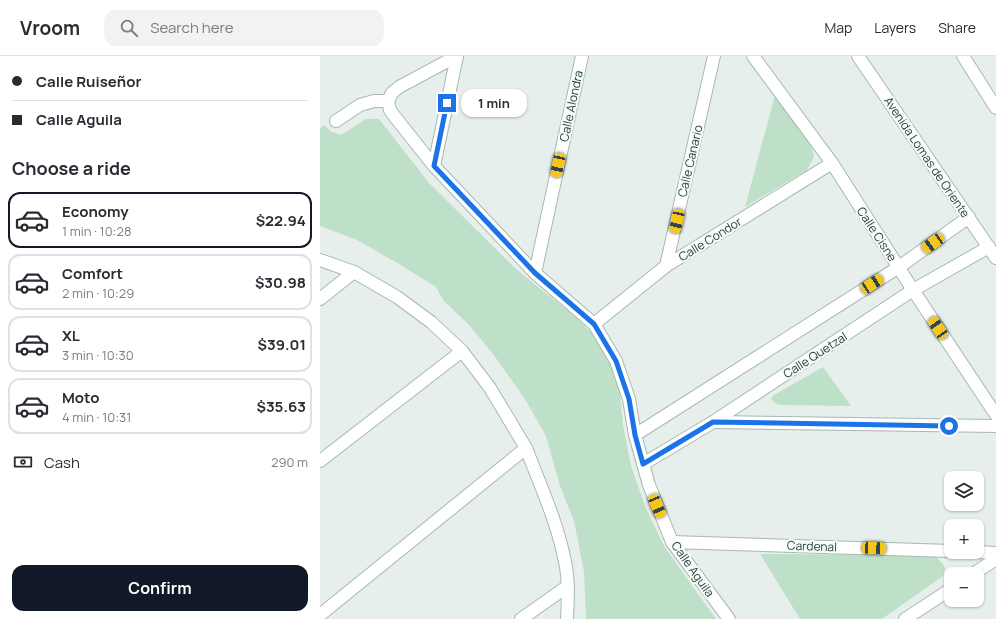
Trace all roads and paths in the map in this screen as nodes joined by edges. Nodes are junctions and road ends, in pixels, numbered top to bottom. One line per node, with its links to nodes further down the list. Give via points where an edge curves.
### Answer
1 (457, 56): 7 (street, via 399,87); 11 (street)
2 (582, 56): 19 (street, Calle Alondra)
3 (714, 56): 16 (street, Calle Canario)
4 (753, 56): 10 (street, Calle Cisne)
5 (858, 56): 12 (street, Avenida Lomas de Oriente)
6 (963, 56): 8 (street)
7 (388, 101): 9 (street, via 360,105); 11 (street, Calle Aguila, via 390,110)
8 (995, 106)
9 (336, 121)
10 (832, 163): 16 (street, Calle Condor); 17 (street, Calle Cisne)
11 (434, 166): 19 (street, Calle Aguila)
12 (969, 218): 13 (street, Avenida Lomas de Oriente); 17 (street)
13 (989, 247): 14 (street, Avenida Lomas de Oriente); 20 (street, Calle Quetzal)
14 (996, 258)
15 (320, 260): 18 (street)
16 (666, 266): 22 (street, Calle Condor)
17 (899, 267): 20 (street, Calle Cisne); 27 (street)
18 (354, 272): 21 (street); 23 (street, via 397,297 431,322)
19 (535, 273): 22 (street, Calle Aguila)
20 (913, 290): 24 (street, Calle Cisne); 25 (street, Calle Quetzal)
21 (320, 298)
22 (594, 324): 27 (street, Calle Aguila, via 616,361 629,399)
23 (462, 351): 28 (street, via 490,388); 29 (street)
24 (996, 415)
25 (713, 422): 26 (street); 30 (street, Calle Quetzal)
26 (996, 426)
27 (635, 435): 30 (street, Calle Aguila)
28 (526, 448): 37 (street, via 561,542); 39 (street)
29 (320, 461)
30 (643, 464): 31 (street, Calle Aguila)
31 (672, 542): 32 (street, Cardenal); 42 (street, Calle Aguila)
32 (944, 551)
33 (984, 552): 34 (street)
34 (996, 553)
35 (996, 558): 36 (street)
36 (983, 567)
37 (568, 586): 40 (street); 41 (street)
38 (944, 593): 43 (street)
39 (320, 615)
40 (521, 619)
41 (567, 619)
42 (729, 619)
43 (905, 619)

